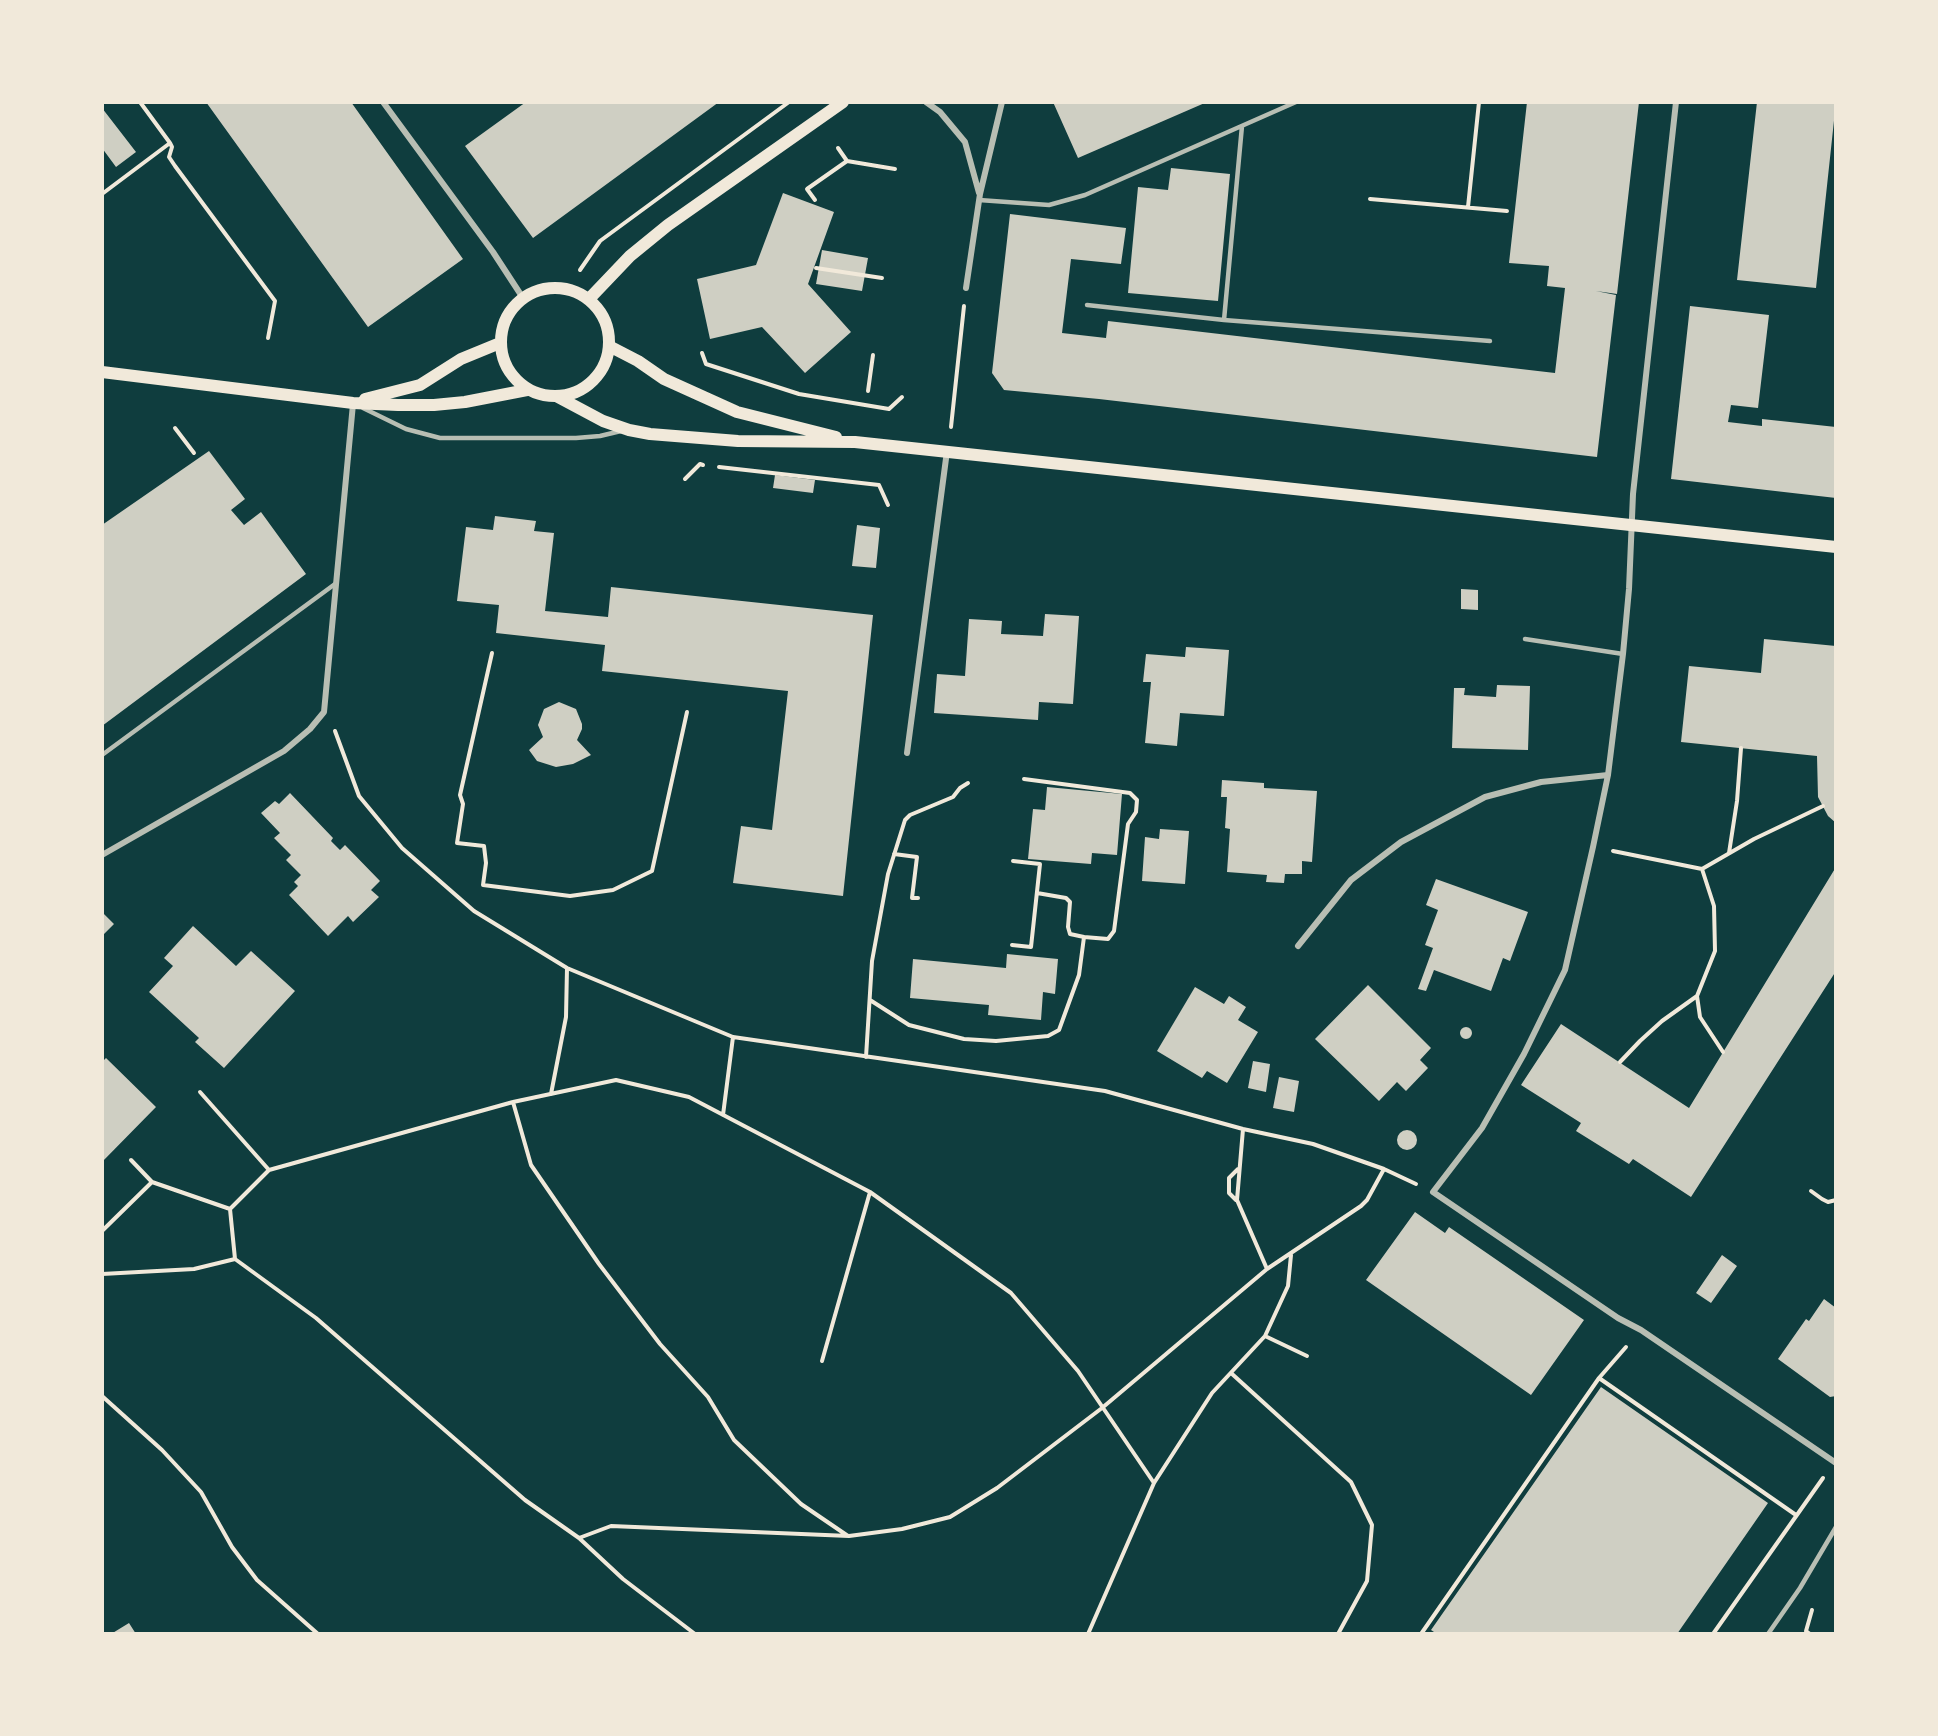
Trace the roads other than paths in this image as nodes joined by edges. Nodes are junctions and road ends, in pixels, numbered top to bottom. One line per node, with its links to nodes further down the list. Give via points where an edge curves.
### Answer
1 (383, 102): 10 (street)
2 (843, 102): 11 (main road, via 668,225 630,256)
3 (926, 102): 8 (street, via 940,112 965,142)
4 (1002, 102): 8 (street)
5 (1296, 102): 7 (lane)
6 (1676, 102): 24 (street)
7 (1242, 126): 8 (lane, via 1085,195 1049,205); 13 (lane)
8 (979, 197): 9 (street)
9 (966, 288)
10 (523, 298): 11 (main road, via 549,288 567,289); 15 (main road, via 506,318)
11 (589, 299): 16 (main road, via 606,322)
12 (1087, 305): 13 (lane)
13 (1224, 320): 14 (lane)
14 (1490, 341)
15 (500, 343): 18 (main road, via 511,375); 20 (main road, via 461,359 420,385)
16 (609, 346): 19 (main road, via 595,380 572,394); 22 (main road, via 664,379 737,412)
17 (102, 372): 20 (main road)
18 (527, 390): 19 (main road); 20 (main road, via 434,405)
19 (558, 397): 21 (main road, via 603,421)
20 (353, 403): 21 (lane, via 405,429 440,438 576,438); 26 (street)
21 (629, 429): 22 (main road, via 738,441)
22 (855, 442): 23 (main road)
23 (947, 451): 24 (main road); 29 (street)
24 (1632, 525): 25 (main road); 28 (street)
25 (1836, 547)
26 (335, 584): 30 (lane); 32 (street, via 324,712 310,729 284,751)
27 (1525, 639): 28 (lane)
28 (1623, 654): 31 (street)
29 (907, 753)
30 (102, 755)
31 (1608, 775): 33 (street, via 1541,782 1485,797 1401,842 1351,880); 34 (street, via 1565,970 1482,1128 1433,1192)
32 (102, 855)
33 (1298, 946)
34 (1835, 1463)
35 (1836, 1527): 36 (lane)
36 (1768, 1634)

